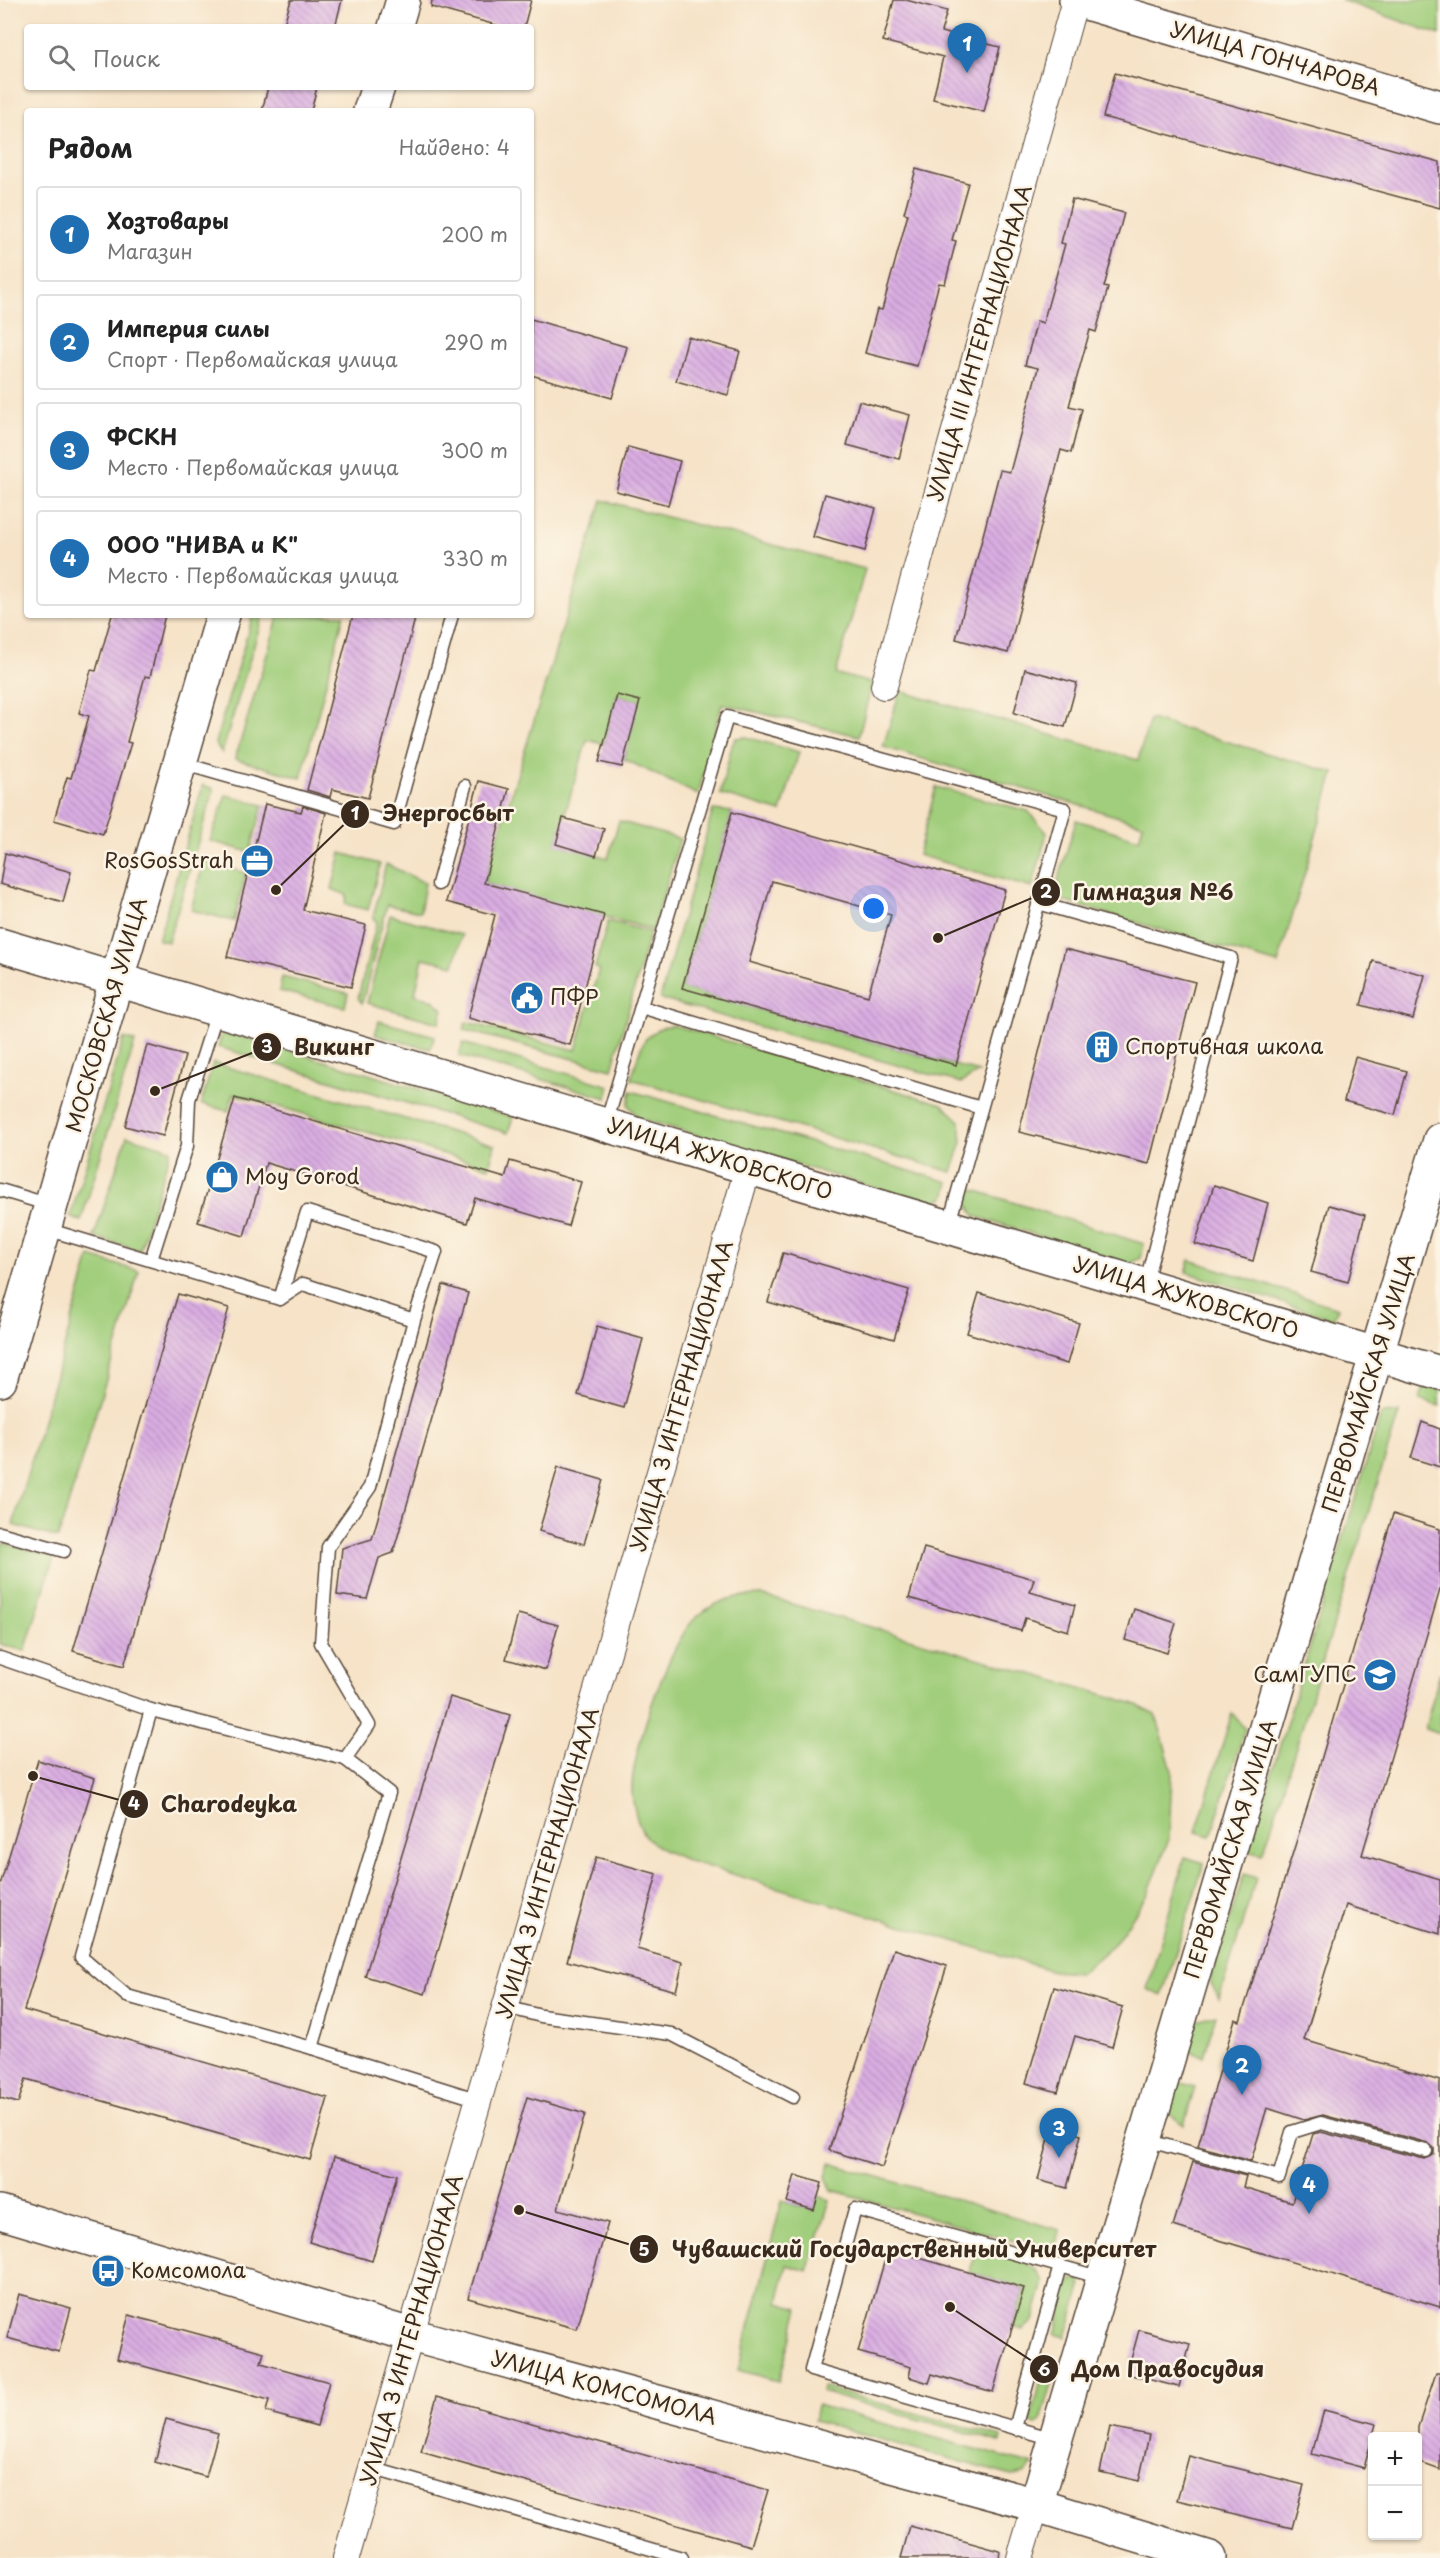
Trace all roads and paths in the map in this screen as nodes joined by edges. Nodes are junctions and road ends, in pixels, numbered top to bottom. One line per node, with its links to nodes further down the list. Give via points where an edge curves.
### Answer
1 (403, 0): 3 (street)
2 (1076, 0): 5 (street, УЛИЦА ГОНЧАРОВА); 9 (street, УЛИЦА III ИНТЕРНАЦИОНАЛА)
3 (396, 24)
4 (377, 90): 6 (street)
5 (1440, 107)
6 (371, 108)
7 (222, 618): 10 (street, МОСКОВСКАЯ УЛИЦА)
8 (451, 618): 10 (lane, via 394,824)
9 (884, 686)
10 (180, 763): 15 (street, МОСКОВСКАЯ УЛИЦА)
11 (465, 786): 12 (lane)
12 (438, 884)
13 (1038, 903): 16 (lane, via 1065,809 727,717); 18 (lane); 26 (lane, via 1231,958)
14 (0, 945): 15 (street, УЛИЦА ЖУКОВСКОГО)
15 (119, 978): 17 (street, УЛИЦА ЖУКОВСКОГО); 23 (street, МОСКОВСКАЯ УЛИЦА)
16 (641, 1007): 18 (lane); 19 (lane)
17 (218, 1008): 19 (street, УЛИЦА ЖУКОВСКОГО); 25 (lane, via 189,1100 187,1146)
18 (981, 1108): 24 (lane)
19 (606, 1125): 21 (street, УЛИЦА ЖУКОВСКОГО)
20 (1440, 1140): 29 (street, ПЕРВОМАЙСКАЯ УЛИЦА)
21 (748, 1168): 24 (street, УЛИЦА ЖУКОВСКОГО); 37 (street, УЛИЦА 3 ИНТЕРНАЦИОНАЛА)
22 (0, 1190): 23 (lane)
23 (48, 1217): 25 (lane); 31 (street, МОСКОВСКАЯ УЛИЦА)
24 (947, 1228): 26 (street, УЛИЦА ЖУКОВСКОГО)
25 (152, 1260): 27 (lane)
26 (1145, 1286): 29 (street, УЛИЦА ЖУКОВСКОГО)
27 (280, 1299): 28 (lane, via 303,1284); 28 (lane, via 307,1212 436,1252)
28 (414, 1320): 36 (lane, via 370,1487 328,1547 321,1643 369,1725)
29 (1378, 1356): 30 (street, УЛИЦА ЖУКОВСКОГО); 41 (street, ПЕРВОМАЙСКАЯ УЛИЦА)
30 (1440, 1373)
31 (0, 1380)
32 (0, 1533): 33 (lane)
33 (63, 1551)
34 (0, 1658): 35 (lane)
35 (151, 1710): 36 (lane); 38 (lane, via 81,1957 127,1996)
36 (345, 1759): 38 (lane, via 389,1793)
37 (506, 2007): 39 (lane, via 541,2016 671,2034); 40 (street, УЛИЦА 3 ИНТЕРНАЦИОНАЛА)
38 (312, 2048): 40 (lane)
39 (793, 2097)
40 (479, 2100): 46 (street, УЛИЦА 3 ИНТЕРНАЦИОНАЛА)
41 (1144, 2139): 42 (lane, via 1279,2177 1292,2132 1321,2123); 45 (street, ПЕРВОМАЙСКАЯ УЛИЦА)
42 (1426, 2151)
43 (0, 2212): 46 (street, УЛИЦА КОМСОМОЛА)
44 (1060, 2266): 45 (lane); 47 (lane); 47 (lane, via 855,2209 811,2370)
45 (1103, 2279): 48 (street, ПЕРВОМАЙСКАЯ УЛИЦА)
46 (411, 2335): 49 (street, УЛИЦА 3 ИНТЕРНАЦИОНАЛА); 50 (street, УЛИЦА КОМСОМОЛА)
47 (1015, 2428): 48 (lane)
48 (1055, 2439): 50 (street, ПЕРВОМАЙСКАЯ УЛИЦА)
49 (371, 2468): 51 (street, УЛИЦА 3 ИНТЕРНАЦИОНАЛА); 52 (lane)
50 (1036, 2505): 53 (street, ПЕРВОМАЙСКАЯ УЛИЦА); 54 (street, УЛИЦА КОМСОМОЛА)
51 (346, 2558)
52 (682, 2558)
53 (1020, 2558)
54 (1210, 2558)

